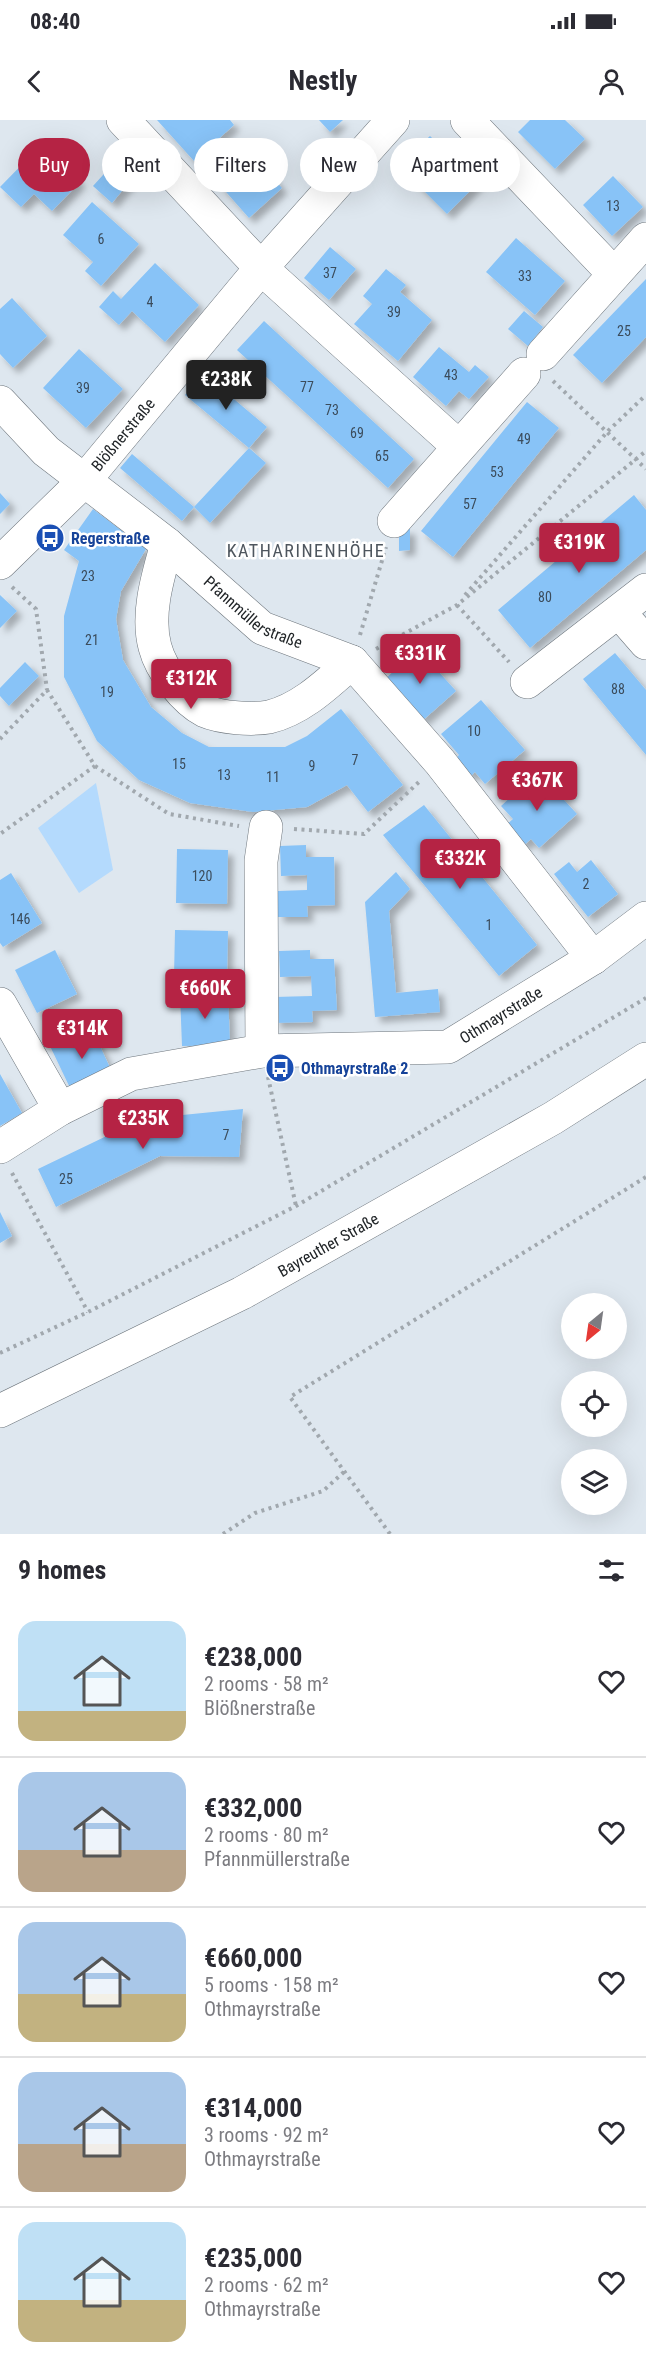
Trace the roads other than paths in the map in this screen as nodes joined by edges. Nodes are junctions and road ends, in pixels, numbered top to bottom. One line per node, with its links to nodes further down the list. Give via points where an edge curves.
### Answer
1 (123, 120): 5 (street)
2 (393, 120): 5 (street, Blößnerstraße)
3 (467, 120): 6 (street)
4 (646, 239): 6 (street)
5 (261, 268): 8 (street); 9 (street, Blößnerstraße)
6 (614, 274): 8 (street, via 540,369)
7 (0, 402): 9 (street, via 46,451)
8 (458, 446): 10 (street)
9 (84, 481): 11 (street, Pfannmüllerstraße); 12 (street, Blößnerstraße)
10 (394, 521)
11 (167, 544): 16 (street, Pfannmüllerstraße, via 262,628); 16 (street, via 153,594 155,647 171,682 205,711 269,717 310,698)
12 (4, 573)
13 (646, 590): 14 (street)
14 (619, 612): 15 (street); 17 (street)
15 (646, 643)
16 (352, 662): 20 (street, Pfannmüllerstraße, via 440,762)
17 (527, 682)
18 (266, 827): 22 (street, via 261,861)
19 (646, 918): 20 (street, Othmayrstraße)
20 (593, 958): 22 (street, Othmayrstraße, via 448,1047)
21 (0, 1004): 24 (street)
22 (262, 1051): 24 (street, Othmayrstraße, via 131,1074)
23 (646, 1059): 26 (street, Bayreuther Straße, via 553,1118 242,1293)
24 (60, 1109): 25 (street, Othmayrstraße)
25 (6, 1159)
26 (0, 1411)

